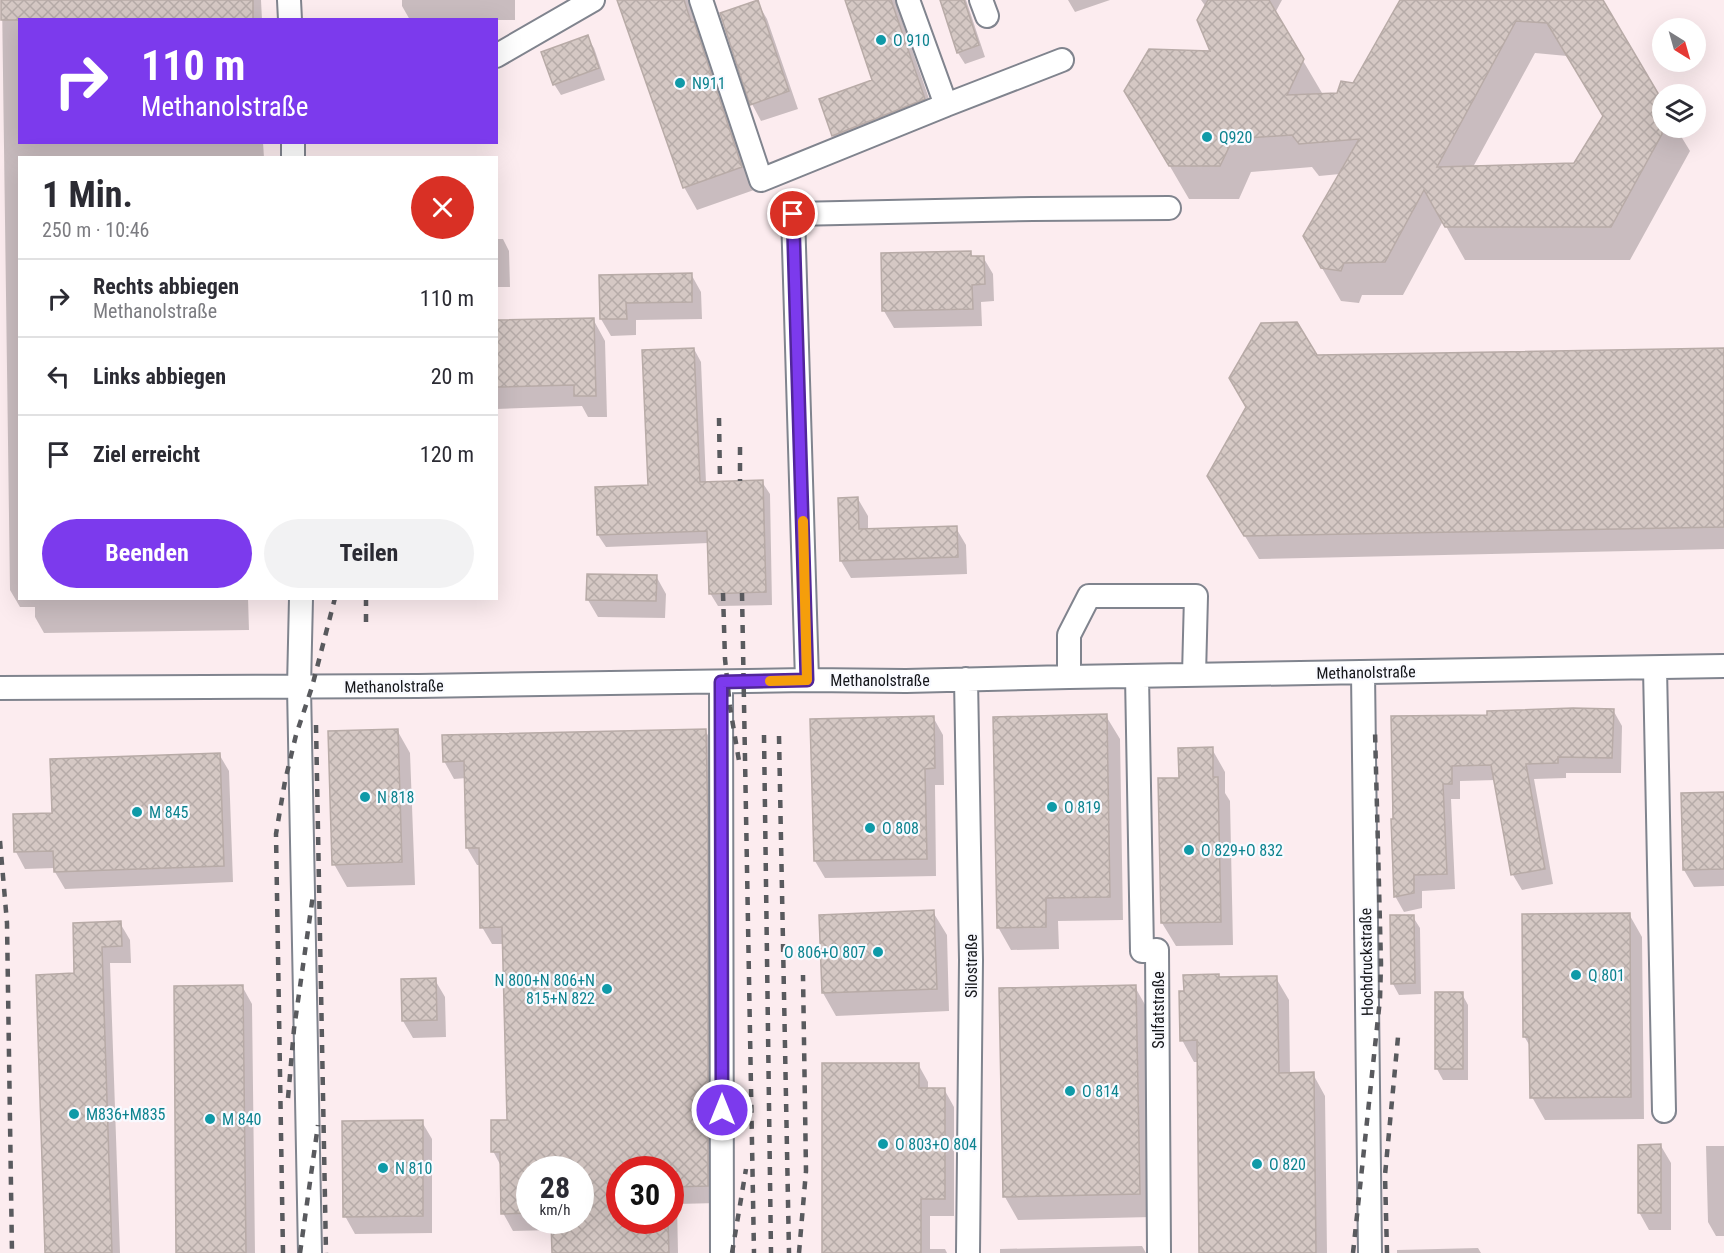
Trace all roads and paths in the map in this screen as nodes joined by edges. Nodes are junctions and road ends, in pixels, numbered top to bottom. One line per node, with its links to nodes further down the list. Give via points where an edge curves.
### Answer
1 (290, 0): 5 (street)
2 (593, 0): 6 (street)
3 (700, 0): 8 (street, via 761,180)
4 (908, 0): 8 (street)
5 (290, 18)
6 (498, 56)
7 (1062, 60): 8 (street)
8 (946, 105)
9 (1169, 208): 18 (street, via 793,214)
10 (301, 600): 20 (street)
11 (1724, 666): 12 (street, Methanolstraße)
12 (1654, 668): 13 (street, Methanolstraße); 22 (street)
13 (1363, 672): 14 (street, Methanolstraße); 27 (street, Hochdruckstraße)
14 (1194, 675): 15 (street, Methanolstraße); 16 (street, via 1196,596 1089,596 1069,635)
15 (1137, 676): 16 (street, Methanolstraße); 26 (street, Sulfatstraße, via 1142,951 1157,950)
16 (1069, 677): 17 (street, Methanolstraße)
17 (966, 679): 18 (street, Methanolstraße); 25 (street, Silostraße, via 971,960)
18 (807, 680): 19 (street, Methanolstraße)
19 (721, 682): 20 (street, Methanolstraße); 24 (street)
20 (299, 687): 21 (street, Methanolstraße); 23 (street)
21 (0, 688)
22 (1664, 1111)
23 (310, 1253)
24 (722, 1253)
25 (968, 1253)
26 (1159, 1253)
27 (1370, 1253)

